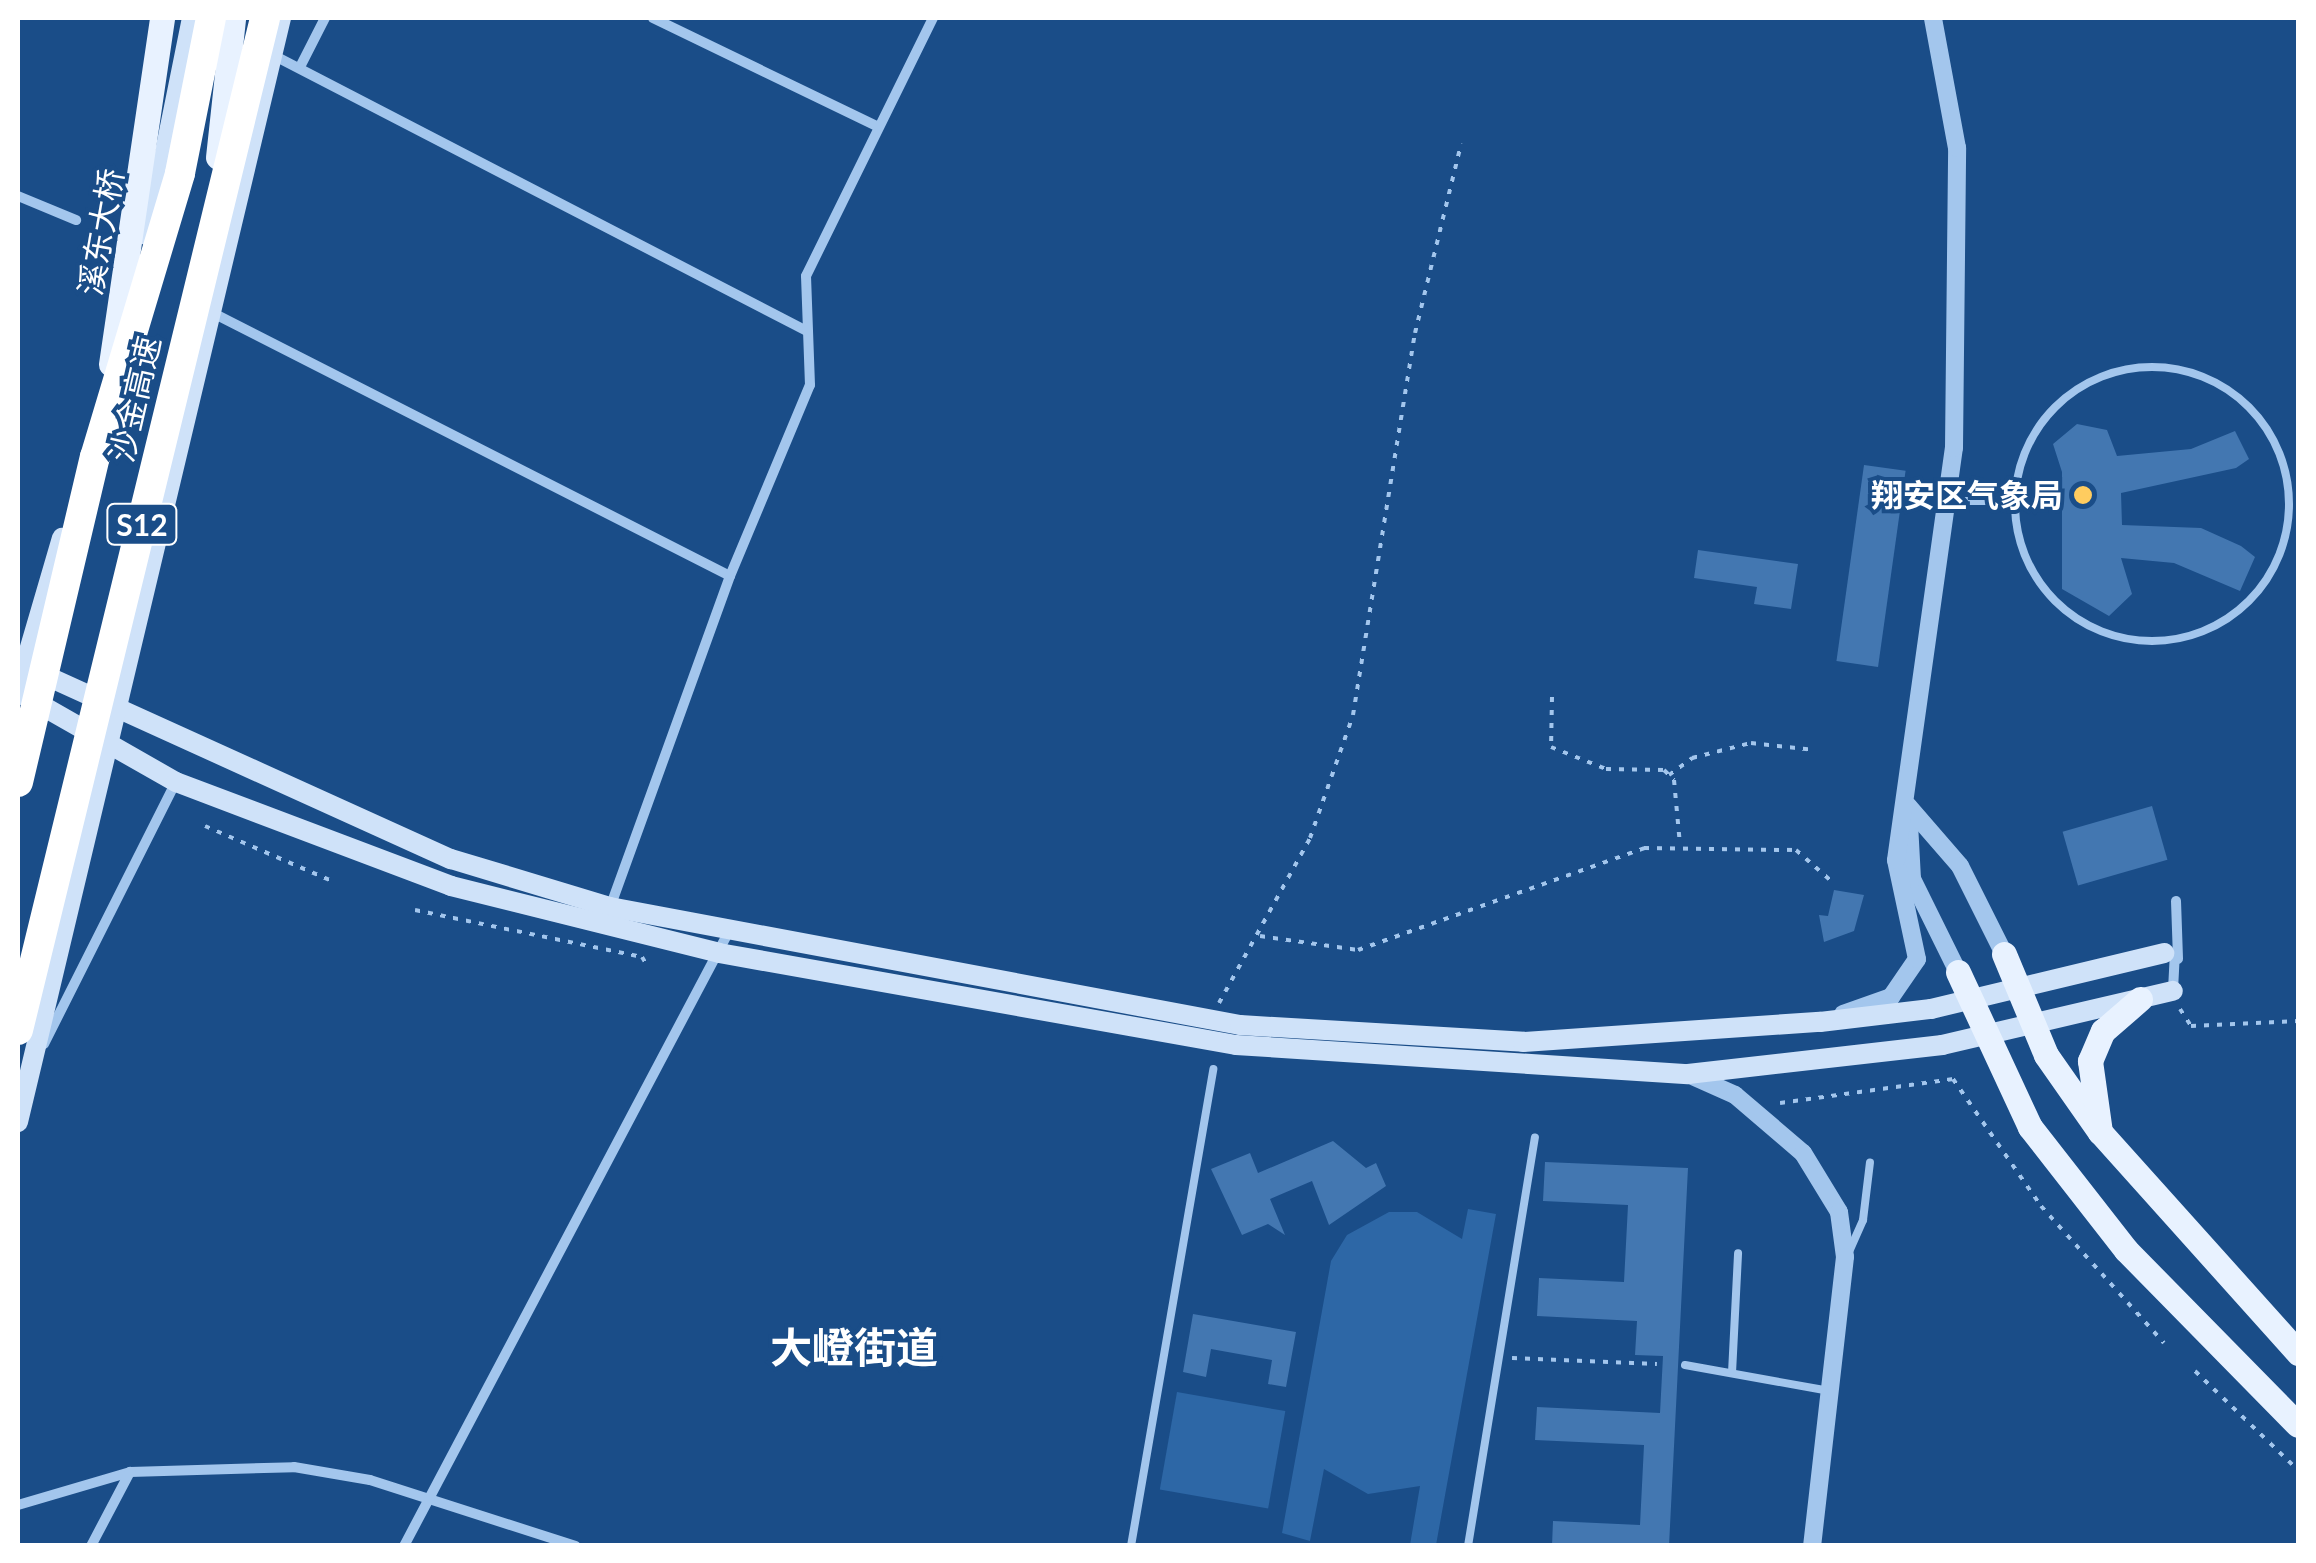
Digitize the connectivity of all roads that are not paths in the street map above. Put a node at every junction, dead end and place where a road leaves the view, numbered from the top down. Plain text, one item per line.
1 (162, 18) edge
2 (192, 18) edge
3 (211, 18) edge
4 (233, 18) edge
5 (265, 18) edge
6 (282, 18) edge
7 (324, 18) edge
8 (653, 18) edge
9 (933, 18) edge
10 (1932, 18) edge
11 (272, 54) junction
12 (300, 67) junction
13 (878, 128) junction
14 (18, 196) edge
15 (76, 220) dead end
16 (202, 303) junction
17 (805, 330) junction
18 (95, 457) junction
19 (1947, 500) junction
20 (2013, 501) junction
21 (730, 576) junction
22 (21, 665) edge
23 (18, 690) edge
24 (112, 708) junction
25 (104, 743) junction
26 (18, 782) edge
27 (176, 782) junction
28 (1908, 806) junction
29 (2176, 901) dead end
30 (610, 907) junction
31 (723, 943) junction
32 (2004, 954) joint
33 (2171, 956) junction
34 (1958, 972) joint
35 (2018, 988) junction
36 (2172, 991) joint
37 (2140, 999) junction
38 (1969, 1001) junction
39 (1820, 1022) junction
40 (2032, 1025) junction
41 (18, 1030) edge
42 (1984, 1038) junction
43 (1213, 1069) dead end
44 (1688, 1074) junction
45 (24, 1080) edge
46 (18, 1122) edge
47 (2100, 1132) junction
48 (1534, 1137) dead end
49 (1870, 1162) dead end
50 (1738, 1252) dead end
51 (1845, 1257) junction
52 (2298, 1353) edge
53 (1685, 1365) dead end
54 (1732, 1373) junction
55 (1830, 1391) junction
56 (2298, 1425) edge
57 (130, 1472) junction
58 (18, 1495) edge
59 (52, 1495) junction
60 (427, 1499) junction
61 (18, 1505) edge
62 (91, 1546) edge
63 (404, 1546) edge
64 (576, 1546) edge
65 (1132, 1546) edge
66 (1468, 1546) edge
67 (1812, 1546) edge

1 - 18 main road, 溪东大桥, bridge
2 - 22 main road
3 - 18 highway, 沙金高速 / S12, bridge
4 - 16 main road, bridge
5 - 16 highway, 沙金高速 / S12, bridge
6 - 11 main road
7 - 12 street
8 - 13 street
9 - 13 street
10 - 19 street
11 - 12 street
11 - 16 main road
12 - 17 street
13 - 17 street
14 - 15 street
16 - 21 street
16 - 24 main road
16 - 41 highway, 沙金高速 / S12, bridge
17 - 21 street
18 - 26 highway, 沙金高速 / S12, bridge
19 - 20 lane
19 - 28 street
20 - 20 lane
21 - 30 street
22 - 23 main road
22 - 24 main road
23 - 25 main road
24 - 25 main road
24 - 30 main road
25 - 27 main road
25 - 45 main road
27 - 31 main road
27 - 45 street
28 - 32 street
28 - 34 street
28 - 39 street
29 - 33 street
30 - 31 main road
31 - 39 main road
31 - 44 main road
31 - 60 street
32 - 35 main road
33 - 35 main road
33 - 36 street
34 - 38 main road
35 - 38 main road
35 - 40 main road
36 - 37 main road
37 - 40 main road
37 - 47 main road
38 - 39 main road
38 - 42 main road
40 - 42 main road
40 - 47 main road
42 - 44 main road
42 - 56 main road
43 - 65 lane
44 - 51 street
45 - 46 main road
47 - 52 main road
48 - 66 lane
49 - 51 lane
50 - 54 lane
51 - 55 street
53 - 54 lane
54 - 55 lane
55 - 67 street
57 - 59 street
57 - 60 street
57 - 62 street
58 - 59 street
59 - 61 street
60 - 63 street
60 - 64 street

